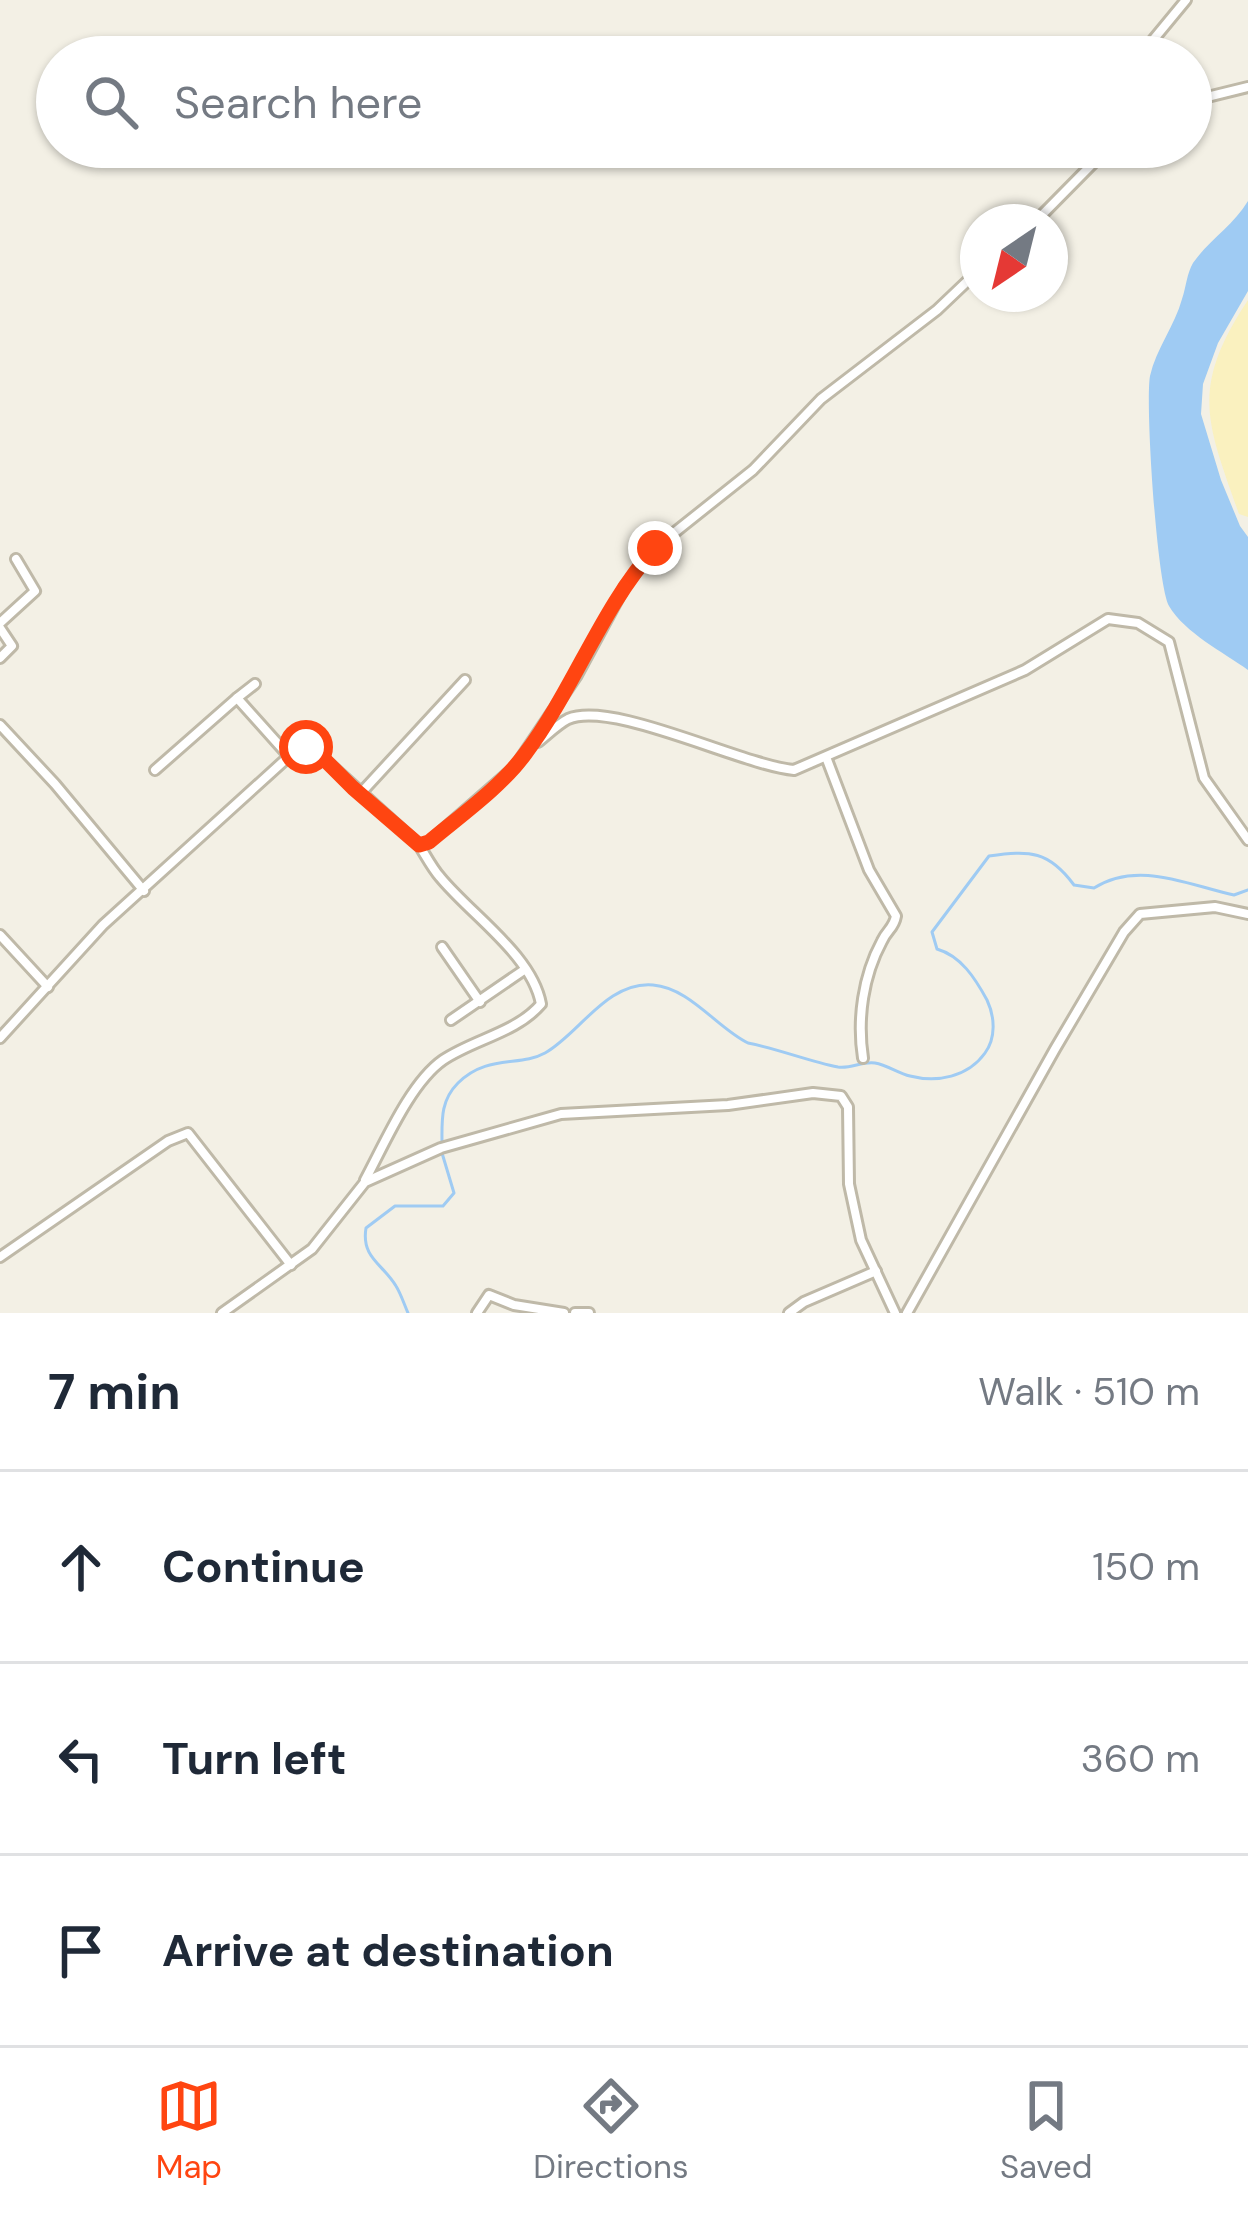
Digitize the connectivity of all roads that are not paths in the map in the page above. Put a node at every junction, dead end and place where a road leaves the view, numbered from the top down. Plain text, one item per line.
1 (1186, 0) edge
2 (1156, 36) edge
3 (1248, 87) edge
4 (1212, 96) edge
5 (1088, 168) edge
6 (1053, 204) edge
7 (960, 288) edge
8 (16, 559) dead end
9 (0, 625) edge
10 (0, 658) edge
11 (465, 680) dead end
12 (255, 684) dead end
13 (237, 698) junction
14 (0, 725) edge
15 (529, 748) junction
16 (288, 755) junction
17 (826, 757) junction
18 (155, 770) dead end
19 (360, 794) junction
20 (1248, 839) edge
21 (419, 845) junction
22 (144, 891) junction
23 (1248, 914) edge
24 (0, 935) edge
25 (442, 947) dead end
26 (524, 970) junction
27 (48, 987) junction
28 (480, 1002) junction
29 (452, 1020) dead end
30 (0, 1038) edge
31 (862, 1058) dead end
32 (364, 1182) junction
33 (0, 1257) edge
34 (291, 1265) junction
35 (876, 1270) junction
36 (222, 1313) edge
37 (477, 1313) edge
38 (564, 1313) edge
39 (575, 1313) edge
40 (589, 1313) edge
41 (789, 1313) edge
42 (895, 1313) edge
43 (908, 1313) edge

1 - 2 street
3 - 4 street
5 - 6 street
7 - 15 street
8 - 9 street
9 - 10 street
11 - 19 street
12 - 13 street
13 - 16 street
13 - 18 street
14 - 22 street
15 - 17 street
15 - 21 street
16 - 19 street
16 - 22 street
17 - 20 street
17 - 31 street
19 - 21 street
21 - 26 street
22 - 27 street
23 - 43 street
24 - 27 street
25 - 28 street
26 - 28 street
26 - 32 street
27 - 30 street
28 - 29 street
32 - 34 street
32 - 35 street
33 - 34 street
34 - 36 street
35 - 41 street
35 - 42 street
37 - 38 street
39 - 40 street

